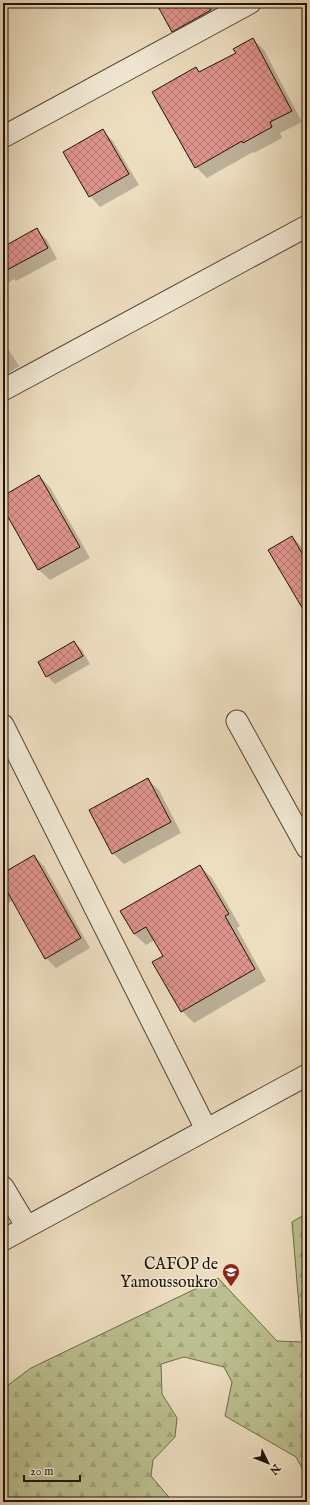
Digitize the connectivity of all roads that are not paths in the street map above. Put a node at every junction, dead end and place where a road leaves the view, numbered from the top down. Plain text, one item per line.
1 (250, 3) edge
2 (3, 138) edge
3 (307, 226) edge
4 (3, 390) edge
5 (237, 721) dead end
6 (3, 725) edge
7 (307, 848) edge
8 (307, 1075) edge
9 (206, 1129) junction
10 (3, 1187) edge
11 (27, 1227) junction
12 (3, 1240) edge

1 - 2 street
3 - 4 street
5 - 7 street
6 - 9 street
8 - 9 street
9 - 11 street
10 - 11 street
11 - 12 street

